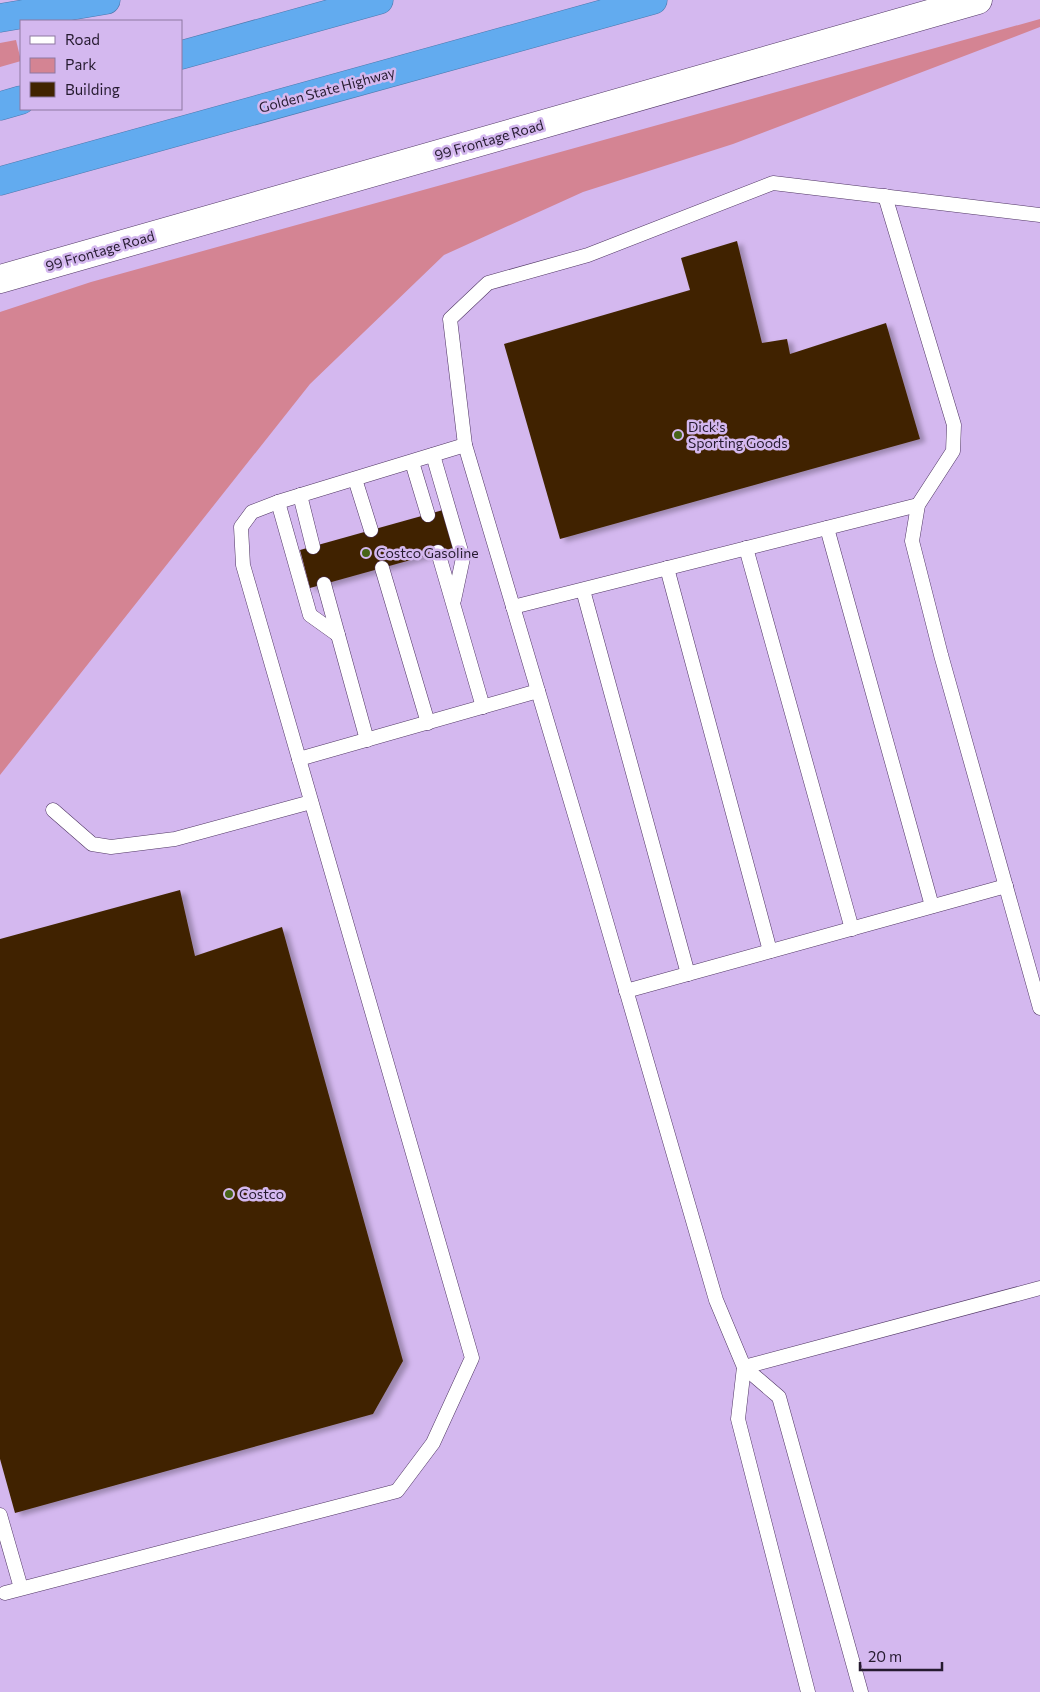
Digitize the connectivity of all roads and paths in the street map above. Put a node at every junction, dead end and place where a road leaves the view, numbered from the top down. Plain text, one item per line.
1 (106, 0) edge
2 (379, 0) edge
3 (653, 0) edge
4 (978, 0) edge
5 (0, 18) edge
6 (182, 55) edge
7 (20, 100) edge
8 (0, 106) edge
9 (0, 181) edge
10 (886, 196) junction
11 (1040, 215) edge
12 (0, 279) edge
13 (465, 446) junction
14 (433, 455) junction
15 (412, 462) junction
16 (355, 479) junction
17 (300, 495) junction
18 (278, 502) junction
19 (918, 505) junction
20 (428, 515) dead end
21 (827, 528) junction
22 (371, 530) dead end
23 (313, 546) dead end
24 (746, 548) junction
25 (438, 552) dead end
26 (382, 568) dead end
27 (667, 568) junction
28 (324, 584) dead end
29 (583, 590) junction
30 (453, 604) junction
31 (513, 608) junction
32 (338, 635) junction
33 (538, 691) junction
34 (483, 707) junction
35 (428, 723) junction
36 (367, 740) junction
37 (299, 758) junction
38 (311, 802) junction
39 (53, 810) dead end
40 (1006, 886) junction
41 (932, 906) junction
42 (852, 928) junction
43 (770, 951) junction
44 (688, 974) junction
45 (626, 991) junction
46 (1040, 1008) edge
47 (1040, 1288) edge
48 (744, 1367) junction
49 (0, 1515) edge
50 (21, 1588) junction
51 (5, 1593) dead end
52 (808, 1692) edge
53 (861, 1692) edge

1 - 5 highway
2 - 6 highway
3 - 9 highway, Golden State Highway
4 - 12 street, 99 Frontage Road
7 - 8 highway
10 - 11 lane
10 - 13 lane
10 - 19 lane
13 - 14 lane
13 - 31 lane
14 - 15 lane
14 - 30 lane
15 - 16 lane
15 - 20 lane
16 - 17 lane
16 - 22 lane
17 - 18 lane
17 - 23 lane
18 - 32 lane
18 - 37 lane
19 - 21 lane
19 - 40 lane
21 - 24 lane
21 - 41 lane
24 - 27 lane
24 - 42 lane
25 - 30 lane
26 - 35 lane
27 - 29 lane
27 - 43 lane
28 - 32 lane
29 - 31 lane
29 - 44 lane
30 - 34 lane
31 - 33 lane
32 - 36 lane
33 - 34 lane
33 - 45 lane
34 - 35 lane
35 - 36 lane
36 - 37 lane
37 - 38 lane
38 - 39 lane
38 - 50 lane
40 - 41 lane
40 - 46 lane
41 - 42 lane
42 - 43 lane
43 - 44 lane
44 - 45 lane
45 - 48 lane
47 - 48 lane
48 - 52 lane
48 - 53 lane
49 - 50 lane
50 - 51 lane

